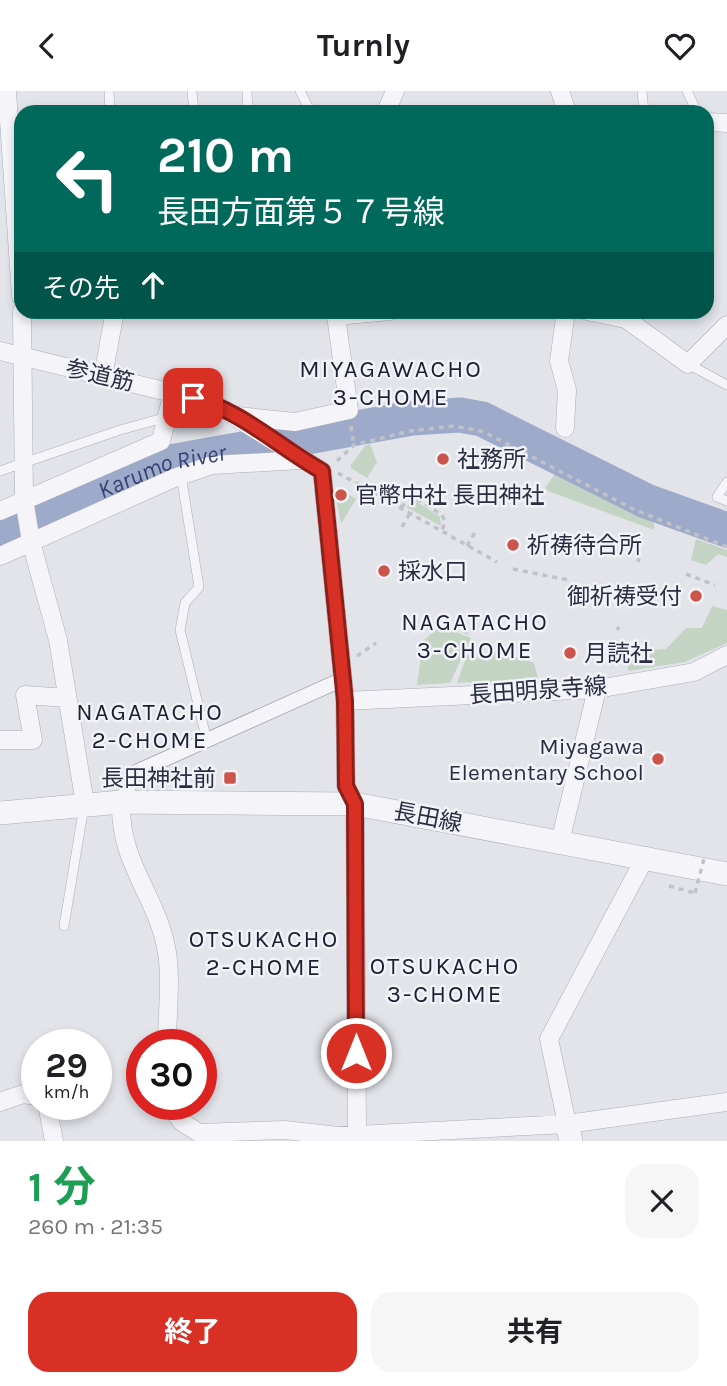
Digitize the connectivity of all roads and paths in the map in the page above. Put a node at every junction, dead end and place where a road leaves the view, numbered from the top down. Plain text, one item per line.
1 (7, 91) edge
2 (14, 194) edge
3 (22, 319) edge
4 (114, 319) edge
5 (337, 319) edge
6 (565, 319) edge
7 (626, 319) edge
8 (727, 325) edge
9 (0, 351) edge
10 (24, 358) junction
11 (688, 363) junction
12 (103, 376) junction
13 (727, 385) edge
14 (173, 392) junction
15 (238, 415) junction
16 (167, 417) junction
17 (351, 421) dead end
18 (565, 428) dead end
19 (354, 445) junction
20 (296, 456) junction
21 (24, 462) junction
22 (0, 471) edge
23 (322, 471) junction
24 (344, 474) dead end
25 (181, 475) junction
26 (727, 482) edge
27 (24, 499) junction
28 (727, 501) edge
29 (401, 507) junction
30 (0, 511) edge
31 (410, 513) junction
32 (402, 527) dead end
33 (442, 531) junction
34 (476, 531) dead end
35 (32, 542) junction
36 (467, 546) junction
37 (727, 547) edge
38 (0, 556) edge
39 (497, 562) dead end
40 (513, 569) dead end
41 (685, 574) dead end
42 (568, 580) dead end
43 (715, 585) dead end
44 (454, 627) dead end
45 (471, 634) dead end
46 (376, 643) dead end
47 (364, 651) dead end
48 (727, 655) edge
49 (343, 679) junction
50 (597, 689) junction
51 (67, 698) junction
52 (345, 701) junction
53 (0, 740) edge
54 (207, 741) junction
55 (121, 802) junction
56 (85, 804) junction
57 (355, 804) junction
58 (0, 813) edge
59 (560, 842) junction
60 (705, 855) dead end
61 (646, 856) junction
62 (727, 874) edge
63 (657, 883) dead end
64 (64, 926) dead end
65 (167, 1029) edge
66 (21, 1095) edge
67 (0, 1102) edge
68 (727, 1102) edge
69 (50, 1120) edge
70 (180, 1120) edge
71 (569, 1132) edge
72 (357, 1136) junction
73 (338, 1139) edge
74 (54, 1141) edge

1 - 2 street
3 - 10 street
4 - 12 street
5 - 15 street, 参道筋
6 - 18 street
7 - 11 street
8 - 11 street
9 - 10 street, 参道筋
10 - 12 street, 参道筋
10 - 21 street
11 - 13 lane
12 - 14 street, 参道筋
14 - 15 street, 参道筋
14 - 16 street
15 - 20 street, 参道筋
16 - 21 lane
16 - 27 street
17 - 19 path
19 - 23 path
19 - 37 path
20 - 23 street, 参道筋
20 - 25 street
21 - 22 lane
21 - 27 street
23 - 49 street
24 - 29 path
25 - 35 street
25 - 54 lane
26 - 28 lane
27 - 30 street
27 - 35 street
29 - 31 path
29 - 33 path
31 - 32 path
31 - 33 path
33 - 36 path
34 - 36 path
35 - 38 street
35 - 51 street
36 - 39 path
40 - 42 path
41 - 43 path
44 - 45 path
46 - 47 path
48 - 50 street, 長田明泉寺線
49 - 52 street
49 - 54 street
50 - 52 street, 長田明泉寺線
50 - 59 street
51 - 53 street
51 - 56 street
52 - 57 street
54 - 55 street
55 - 56 street, 長田線
55 - 57 street, 長田線
55 - 65 street
56 - 58 street, 長田線
56 - 64 lane
57 - 59 street, 長田線
57 - 72 street
59 - 61 street, 長田線
60 - 63 path, bridge
61 - 62 street, 長田線
61 - 71 street
66 - 67 street
68 - 71 street
69 - 74 street
70 - 73 street
71 - 72 street
72 - 73 street

